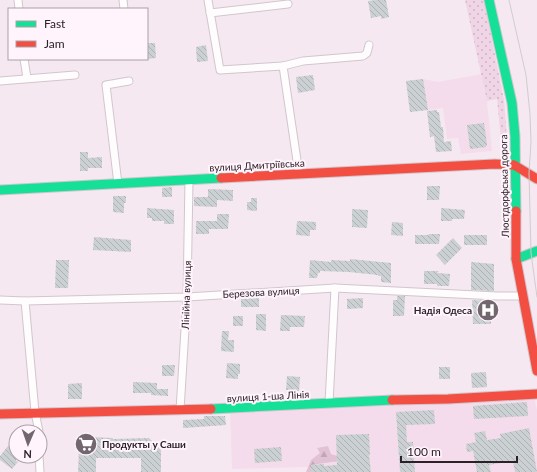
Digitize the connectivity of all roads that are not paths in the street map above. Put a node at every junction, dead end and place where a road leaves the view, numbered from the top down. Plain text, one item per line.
1 (208, 0) edge
2 (489, 0) edge
3 (288, 4) dead end
4 (210, 13) junction
5 (369, 45) dead end
6 (24, 60) edge
7 (283, 66) junction
8 (75, 75) dead end
9 (27, 78) junction
10 (0, 81) edge
11 (129, 81) dead end
12 (514, 165) junction
13 (299, 174) junction
14 (537, 179) edge
15 (189, 180) junction
16 (118, 184) junction
17 (0, 190) edge
18 (537, 251) edge
19 (516, 258) junction
20 (335, 288) junction
21 (522, 296) junction
22 (187, 297) junction
23 (0, 300) edge
24 (25, 301) junction
25 (537, 371) edge
26 (537, 394) edge
27 (329, 403) junction
28 (180, 410) junction
29 (36, 412) junction
30 (0, 414) edge
31 (38, 424) edge

1 - 4 street
2 - 12 main road, Люстдорфська дорога
3 - 4 street
4 - 7 street
5 - 7 street
6 - 9 street
7 - 13 street
8 - 9 street
9 - 10 street
11 - 16 street
12 - 13 main road, вулиця Дмитріївська
12 - 14 main road
12 - 19 main road, Люстдорфська дорога
13 - 15 main road, вулиця Дмитріївська
15 - 16 main road, вулиця Дмитріївська
15 - 22 street, Лінійна вулиця
16 - 17 main road, вулиця Дмитріївська
18 - 19 main road
19 - 21 main road, Люстдорфська дорога
20 - 21 street, Березова вулиця
20 - 22 street, Березова вулиця
20 - 27 street
21 - 25 main road, Люстдорфська дорога
22 - 24 street, Березова вулиця
22 - 28 street, Лінійна вулиця
23 - 24 street, Березова вулиця
24 - 29 street
26 - 27 main road, вулиця 1-ша Лінія
27 - 28 main road, вулиця 1-ша Лінія
28 - 29 main road, вулиця 1-ша Лінія
29 - 30 main road, вулиця 1-ша Лінія
29 - 31 street

